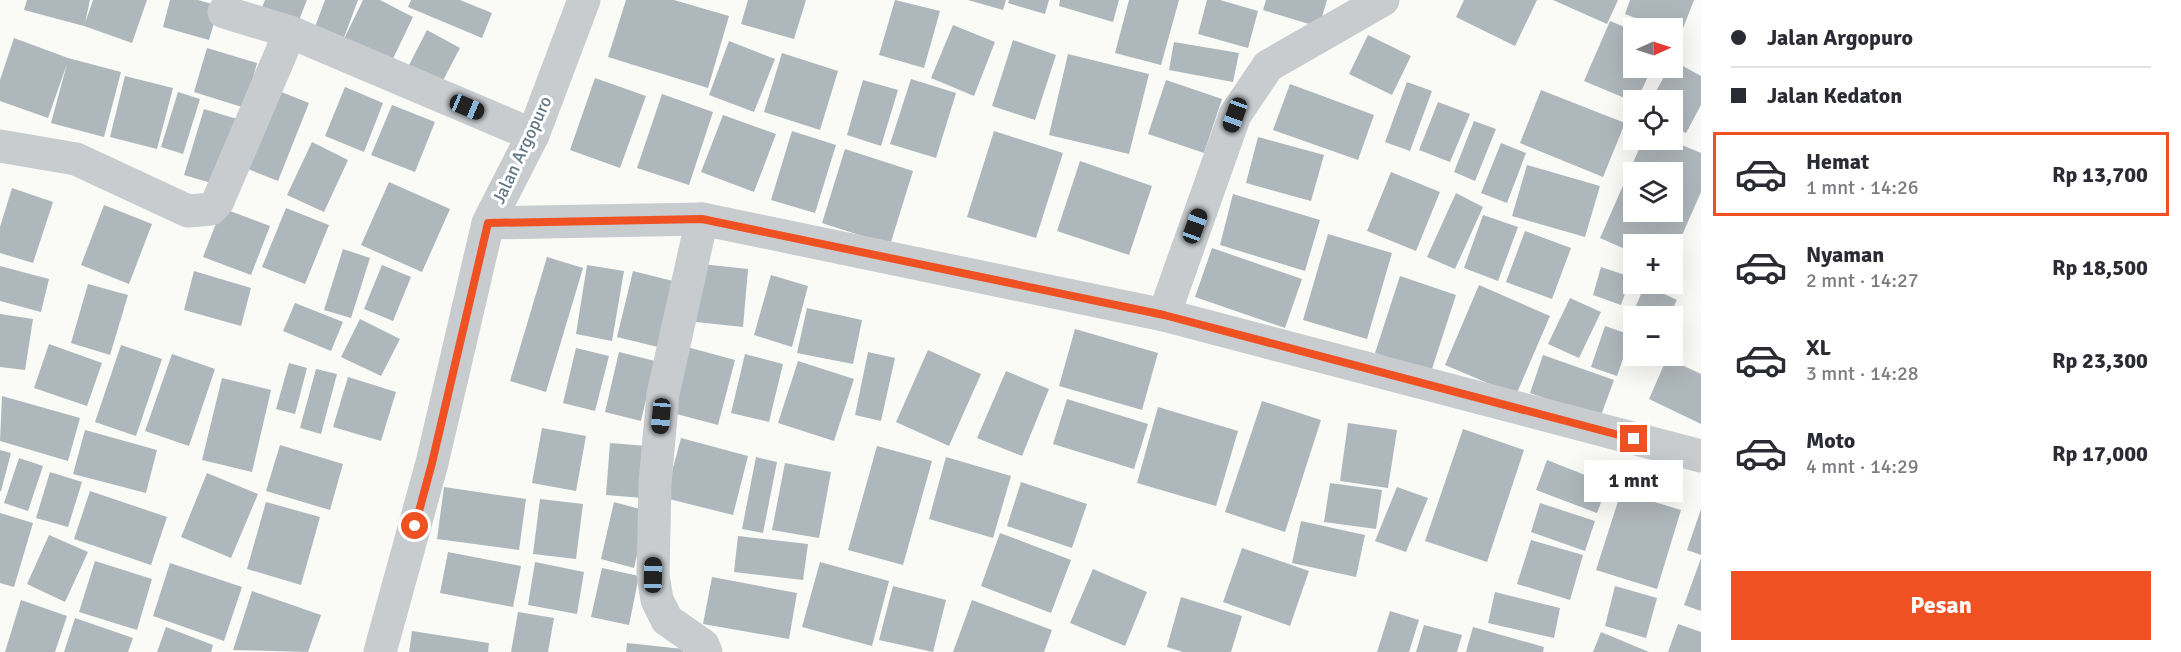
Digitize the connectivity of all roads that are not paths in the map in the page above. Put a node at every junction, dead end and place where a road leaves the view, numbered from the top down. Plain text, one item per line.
1 (584, 0) edge
2 (1383, 0) edge
3 (224, 12) dead end
4 (290, 32) junction
5 (533, 135) junction
6 (0, 146) edge
7 (702, 219) junction
8 (488, 223) junction
9 (1164, 315) junction
10 (1701, 456) edge
11 (380, 652) edge
12 (706, 652) edge

1 - 5 street, Jalan Argopuro
2 - 9 street
3 - 4 street
4 - 5 street
4 - 6 street
5 - 8 street, Jalan Argopuro
7 - 8 street
7 - 9 street
7 - 12 street
8 - 11 street, Jalan Argopuro
9 - 10 street

